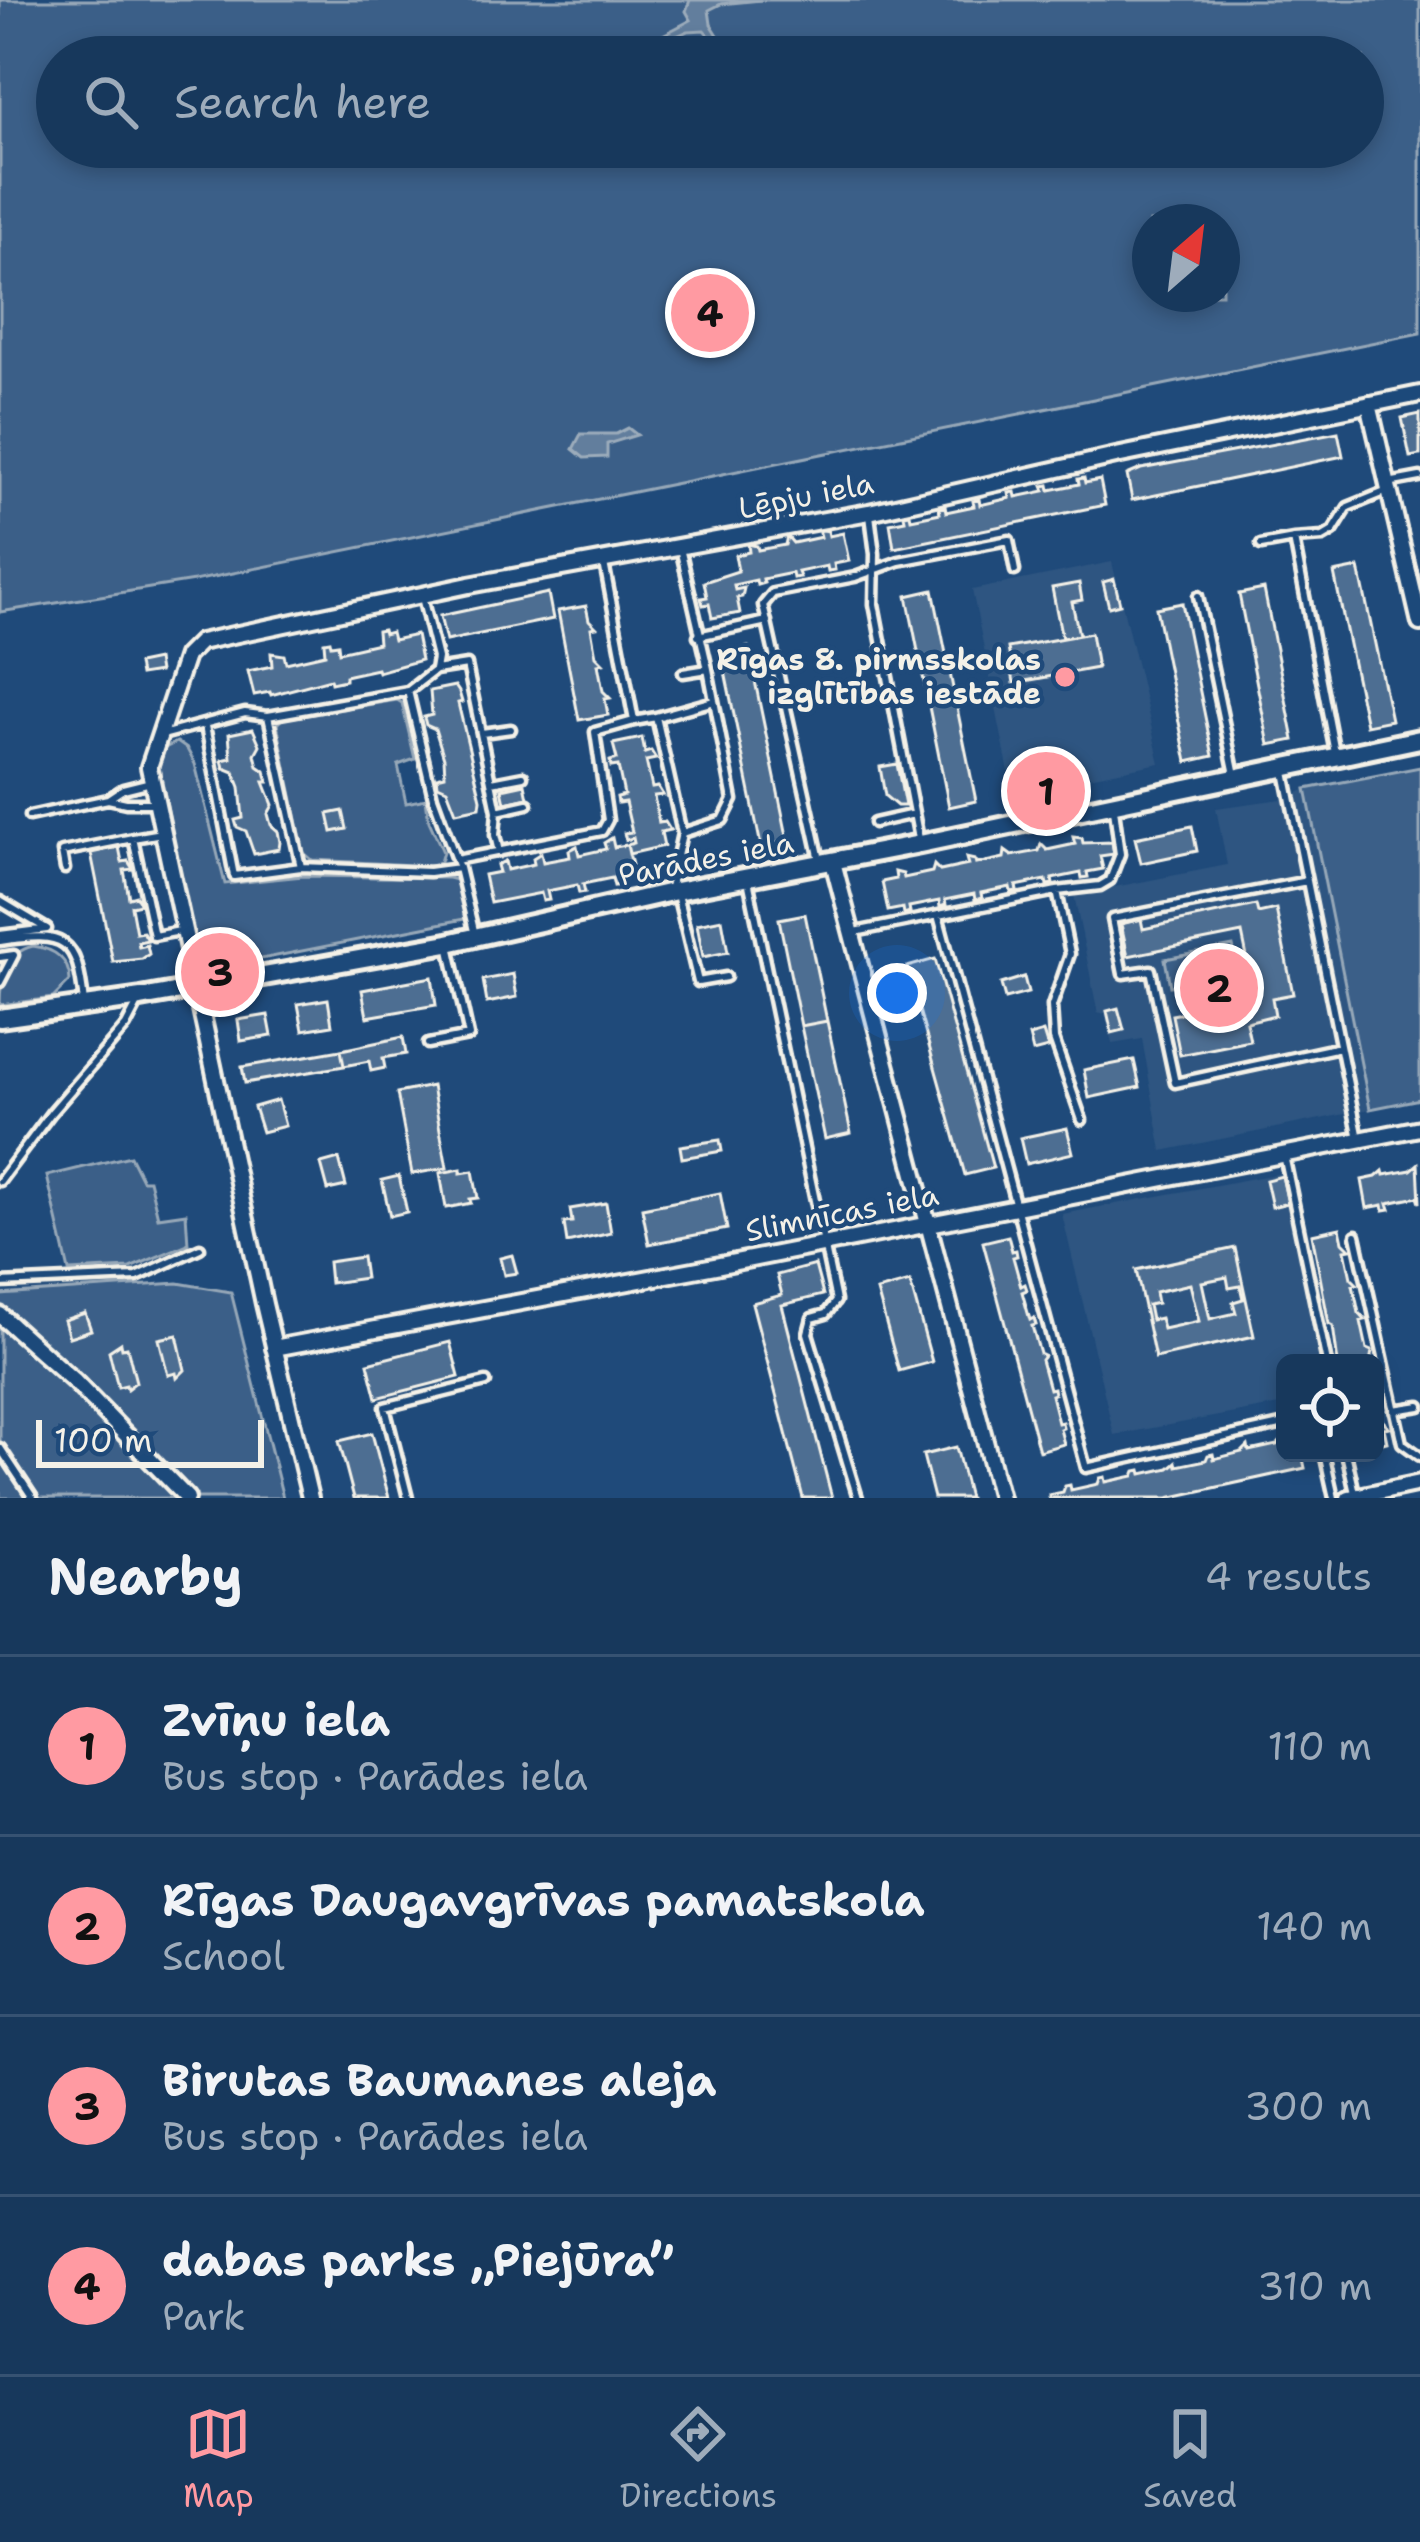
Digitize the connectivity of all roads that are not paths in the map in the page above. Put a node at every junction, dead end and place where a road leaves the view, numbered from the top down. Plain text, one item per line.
1 (1420, 394) edge
2 (1369, 404) junction
3 (1420, 477) edge
4 (1388, 487) junction
5 (869, 512) junction
6 (1294, 539) junction
7 (1261, 545) dead end
8 (680, 548) junction
9 (604, 561) junction
10 (872, 571) junction
11 (1015, 571) dead end
12 (422, 595) junction
13 (1198, 596) dead end
14 (767, 621) junction
15 (1420, 623) edge
16 (698, 636) junction
17 (708, 669) junction
18 (435, 670) junction
19 (683, 673) dead end
20 (408, 691) junction
21 (714, 701) junction
22 (268, 716) junction
23 (656, 717) junction
24 (634, 721) junction
25 (205, 726) junction
26 (511, 729) dead end
27 (482, 733) junction
28 (159, 735) junction
29 (1420, 740) edge
30 (1336, 757) junction
31 (1285, 768) junction
32 (523, 776) dead end
33 (1235, 778) junction
34 (151, 782) junction
35 (492, 782) junction
36 (108, 799) junction
37 (157, 802) junction
38 (528, 804) dead end
39 (1113, 804) junction
40 (497, 811) junction
41 (914, 814) junction
42 (29, 816) dead end
43 (874, 823) dead end
44 (165, 833) junction
45 (682, 833) junction
46 (133, 838) junction
47 (920, 844) junction
48 (499, 852) junction
49 (827, 862) junction
50 (458, 864) junction
51 (301, 867) junction
52 (65, 869) dead end
53 (747, 877) junction
54 (1307, 881) junction
55 (673, 891) junction
56 (1057, 891) junction
57 (0, 901) edge
58 (938, 915) junction
59 (184, 930) junction
60 (852, 933) junction
61 (475, 936) junction
62 (0, 938) edge
63 (448, 943) junction
64 (0, 957) edge
65 (726, 977) dead end
66 (0, 982) edge
67 (196, 988) junction
68 (141, 998) junction
69 (84, 1007) junction
70 (0, 1018) edge
71 (428, 1044) dead end
72 (1340, 1047) junction
73 (1082, 1120) dead end
74 (1420, 1128) edge
75 (1359, 1139) junction
76 (1284, 1154) junction
77 (0, 1181) edge
78 (1013, 1206) junction
79 (926, 1225) junction
80 (1357, 1235) dead end
81 (825, 1244) junction
82 (200, 1248) dead end
83 (0, 1283) edge
84 (0, 1315) edge
85 (274, 1348) junction
86 (1325, 1354) edge
87 (486, 1382) dead end
88 (1420, 1406) edge
89 (1394, 1409) junction
90 (1276, 1426) edge
91 (0, 1448) edge
92 (1420, 1456) edge
93 (1326, 1462) edge
94 (1347, 1462) edge
95 (1420, 1483) edge
96 (1352, 1497) edge
97 (33, 1498) edge
98 (187, 1498) edge
99 (310, 1498) edge
100 (408, 1498) edge
101 (858, 1498) edge
102 (1000, 1498) edge
103 (1334, 1498) edge

1 - 2 street, Lēpju iela
2 - 4 street
2 - 5 street, Lēpju iela
3 - 4 lane
4 - 6 lane
4 - 15 street
5 - 8 street, Lēpju iela
5 - 10 lane
6 - 7 lane
6 - 30 lane
8 - 9 street, Lēpju iela
8 - 16 lane
9 - 12 street, Lēpju iela
9 - 24 lane
10 - 11 lane
10 - 14 lane
10 - 41 lane
12 - 18 lane
12 - 28 street, Lēpju iela
13 - 33 lane
14 - 16 lane
14 - 49 lane
16 - 17 lane
17 - 19 lane
17 - 21 lane
18 - 20 lane
18 - 27 lane
20 - 22 lane
20 - 50 lane
21 - 23 lane
21 - 45 lane
22 - 25 lane
22 - 51 lane
23 - 24 lane
23 - 45 lane
24 - 48 lane
25 - 28 lane
25 - 51 lane
26 - 27 lane
27 - 35 lane
28 - 34 street
29 - 30 street, Parādes iela
30 - 31 street, Parādes iela
31 - 33 street, Parādes iela
31 - 54 lane
32 - 35 lane
33 - 39 street, Parādes iela
34 - 36 lane
34 - 37 street
35 - 40 lane
36 - 37 lane
36 - 42 lane
37 - 44 street
38 - 40 lane
39 - 47 street, Parādes iela
39 - 56 lane
40 - 48 lane
41 - 43 lane
41 - 47 lane
44 - 46 lane
44 - 59 street
45 - 55 lane
46 - 52 lane
46 - 59 lane
47 - 49 street, Parādes iela
48 - 50 lane
49 - 53 street, Parādes iela
49 - 60 street
50 - 51 lane
50 - 61 lane
53 - 55 street, Parādes iela
53 - 81 lane
54 - 72 lane
54 - 72 lane
55 - 61 street, Parādes iela
55 - 65 lane
56 - 58 lane
56 - 73 lane
57 - 62 lane
58 - 60 lane
58 - 78 lane
59 - 67 street
60 - 79 street
61 - 63 street, Parādes iela
62 - 69 lane
63 - 67 street, Parādes iela
63 - 71 lane
64 - 66 lane
67 - 68 street, Parādes iela
67 - 85 street
68 - 69 street, Parādes iela
68 - 77 lane
69 - 70 street, Parādes iela
72 - 75 lane
74 - 75 street, Slimnīcas iela
75 - 76 street, Slimnīcas iela
76 - 78 street, Slimnīcas iela
76 - 86 lane
78 - 79 street, Slimnīcas iela
78 - 90 lane
79 - 81 street, Slimnīcas iela
79 - 102 street
80 - 89 lane
81 - 85 street, Slimnīcas iela
81 - 101 lane
82 - 83 lane
84 - 98 street
85 - 99 street
87 - 100 lane
88 - 89 lane
89 - 92 lane
91 - 97 lane
93 - 103 lane
94 - 96 lane
95 - 96 street

